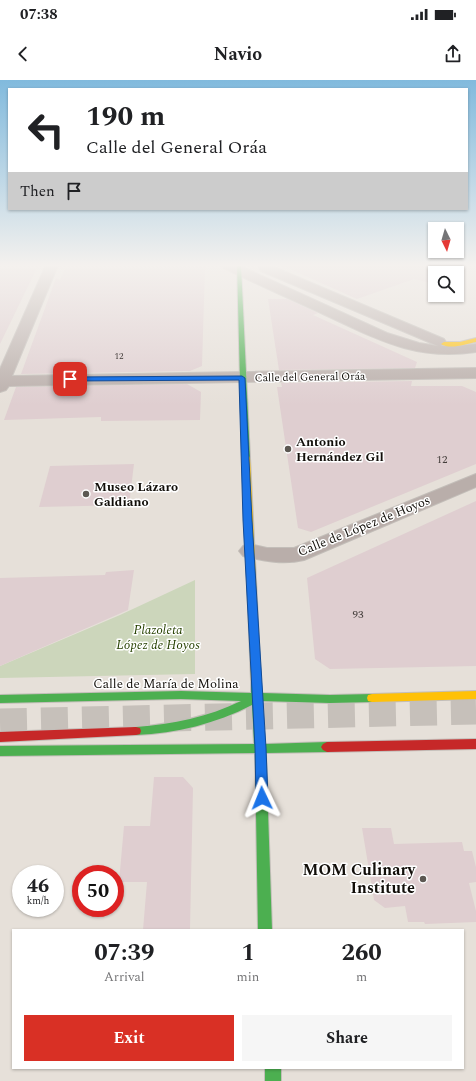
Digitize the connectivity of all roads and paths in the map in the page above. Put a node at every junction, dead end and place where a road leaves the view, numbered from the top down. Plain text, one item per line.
1 (32, 312) edge
2 (240, 312) edge
3 (326, 312) edge
4 (366, 312) edge
5 (476, 340) edge
6 (444, 344) joint
7 (409, 346) junction
8 (476, 348) edge
9 (476, 372) edge
10 (242, 378) junction
11 (1, 383) edge
12 (476, 480) edge
13 (250, 551) junction
14 (476, 695) edge
15 (257, 697) junction
16 (0, 699) edge
17 (0, 736) edge
18 (476, 744) edge
19 (260, 748) junction
20 (0, 751) edge
21 (265, 929) edge
22 (272, 1069) edge
23 (273, 1081) edge

1 - 11 street
2 - 10 main road
3 - 7 street
4 - 6 street
5 - 6 main road
7 - 8 street
7 - 9 street
9 - 10 street, Calle del General Oráa
10 - 11 street, Calle del General Oráa
10 - 13 main road
12 - 13 street, Calle de López de Hoyos
13 - 15 main road
14 - 15 main road, Calle de María de Molina
15 - 16 main road, Calle de María de Molina
15 - 17 main road
15 - 19 main road
18 - 19 main road
19 - 20 main road
19 - 21 main road
22 - 23 main road

